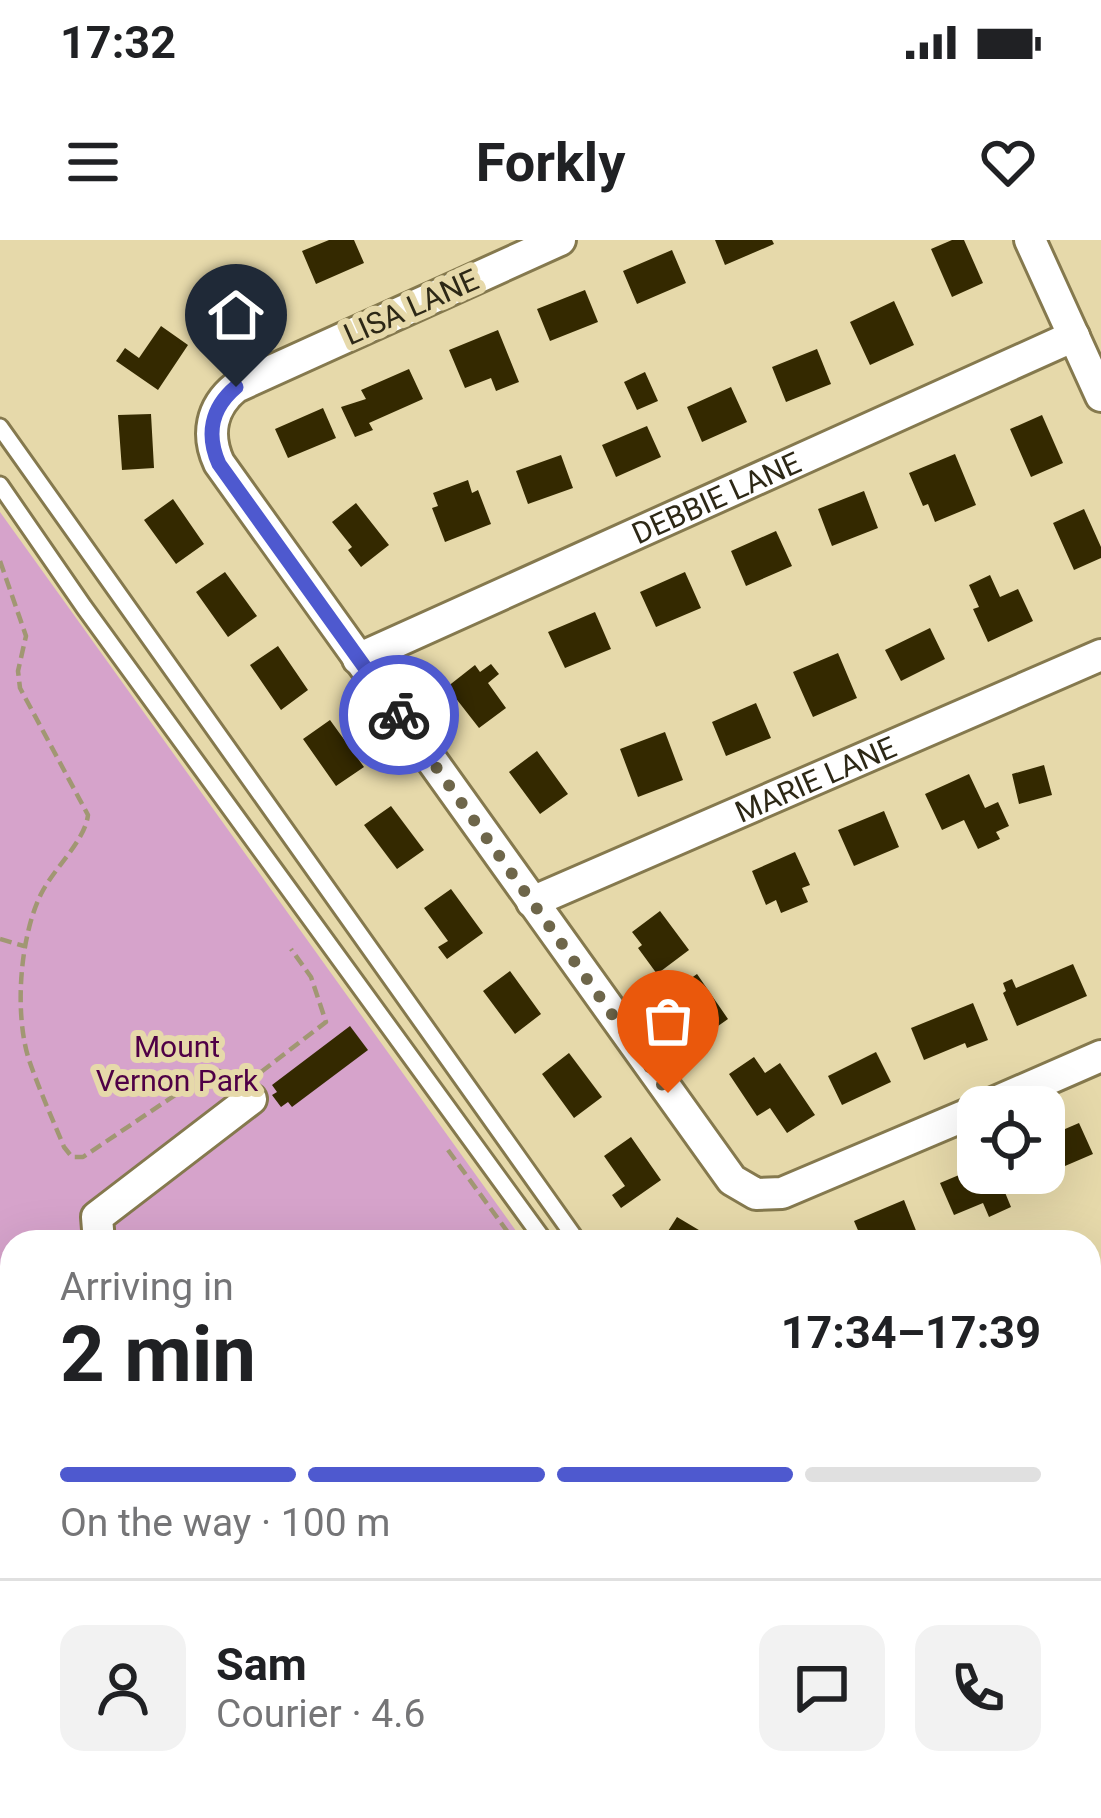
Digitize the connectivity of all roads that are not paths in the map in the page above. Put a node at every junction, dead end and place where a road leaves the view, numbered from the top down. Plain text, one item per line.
1 (560, 240) edge
2 (1030, 240) edge
3 (1074, 336) junction
4 (1101, 396) edge
5 (0, 427) edge
6 (0, 485) edge
7 (1101, 655) edge
8 (358, 659) junction
9 (532, 902) junction
10 (1101, 1056) edge
11 (1032, 1086) edge
12 (247, 1093) road end
13 (957, 1118) edge
14 (98, 1230) edge
15 (536, 1230) edge
16 (569, 1230) edge

1 - 8 street, LISA LANE
2 - 3 street
3 - 4 street
3 - 8 street, DEBBIE LANE
5 - 16 lane
6 - 15 lane
7 - 9 street, MARIE LANE
8 - 9 street
9 - 13 street
10 - 11 street
12 - 14 street

